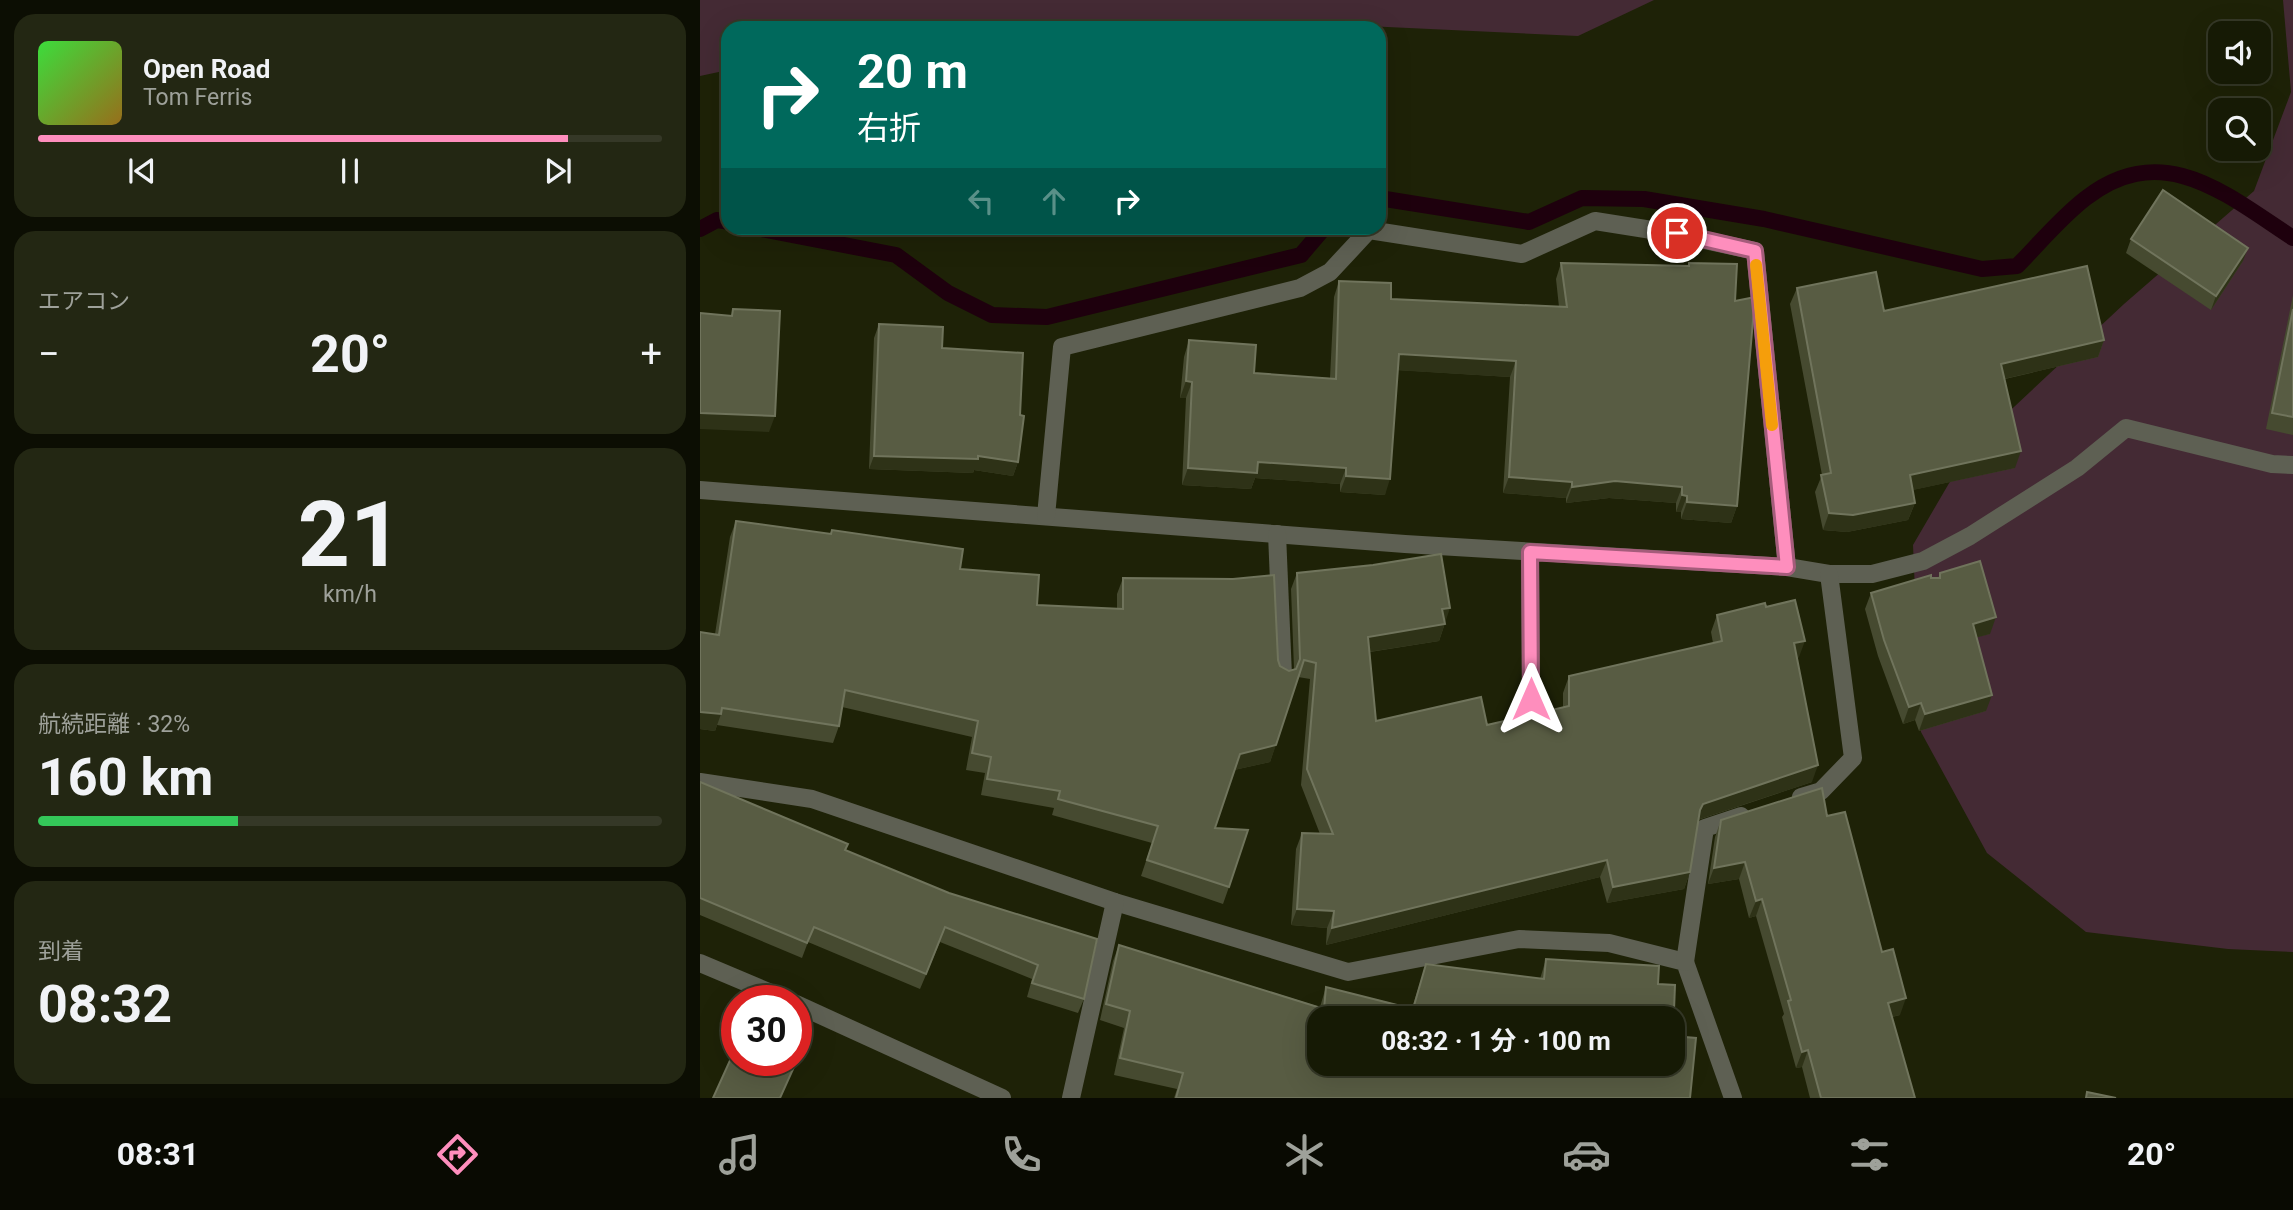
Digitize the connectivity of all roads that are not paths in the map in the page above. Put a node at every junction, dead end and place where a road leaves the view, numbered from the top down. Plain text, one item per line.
1 (1386, 233) edge
2 (1364, 235) edge
3 (2293, 465) edge
4 (700, 490) edge
5 (1046, 516) junction
6 (1277, 534) junction
7 (1530, 552) junction
8 (1787, 567) junction
9 (1829, 574) junction
10 (1283, 676) edge
11 (1531, 699) dead end
12 (700, 782) edge
13 (1782, 803) edge
14 (1757, 811) edge
15 (1115, 902) junction
16 (1685, 962) junction
17 (700, 963) edge
18 (752, 985) edge
19 (812, 1011) edge
20 (1002, 1098) edge
21 (1071, 1098) edge
22 (1733, 1098) edge

1 - 8 street
2 - 5 street
3 - 9 street
4 - 5 street
5 - 6 street
6 - 7 street
6 - 10 street
7 - 8 street
7 - 11 street
8 - 9 street
9 - 13 street
12 - 15 street
14 - 16 street
15 - 16 street
15 - 21 street
16 - 22 street
17 - 18 street
19 - 20 street

